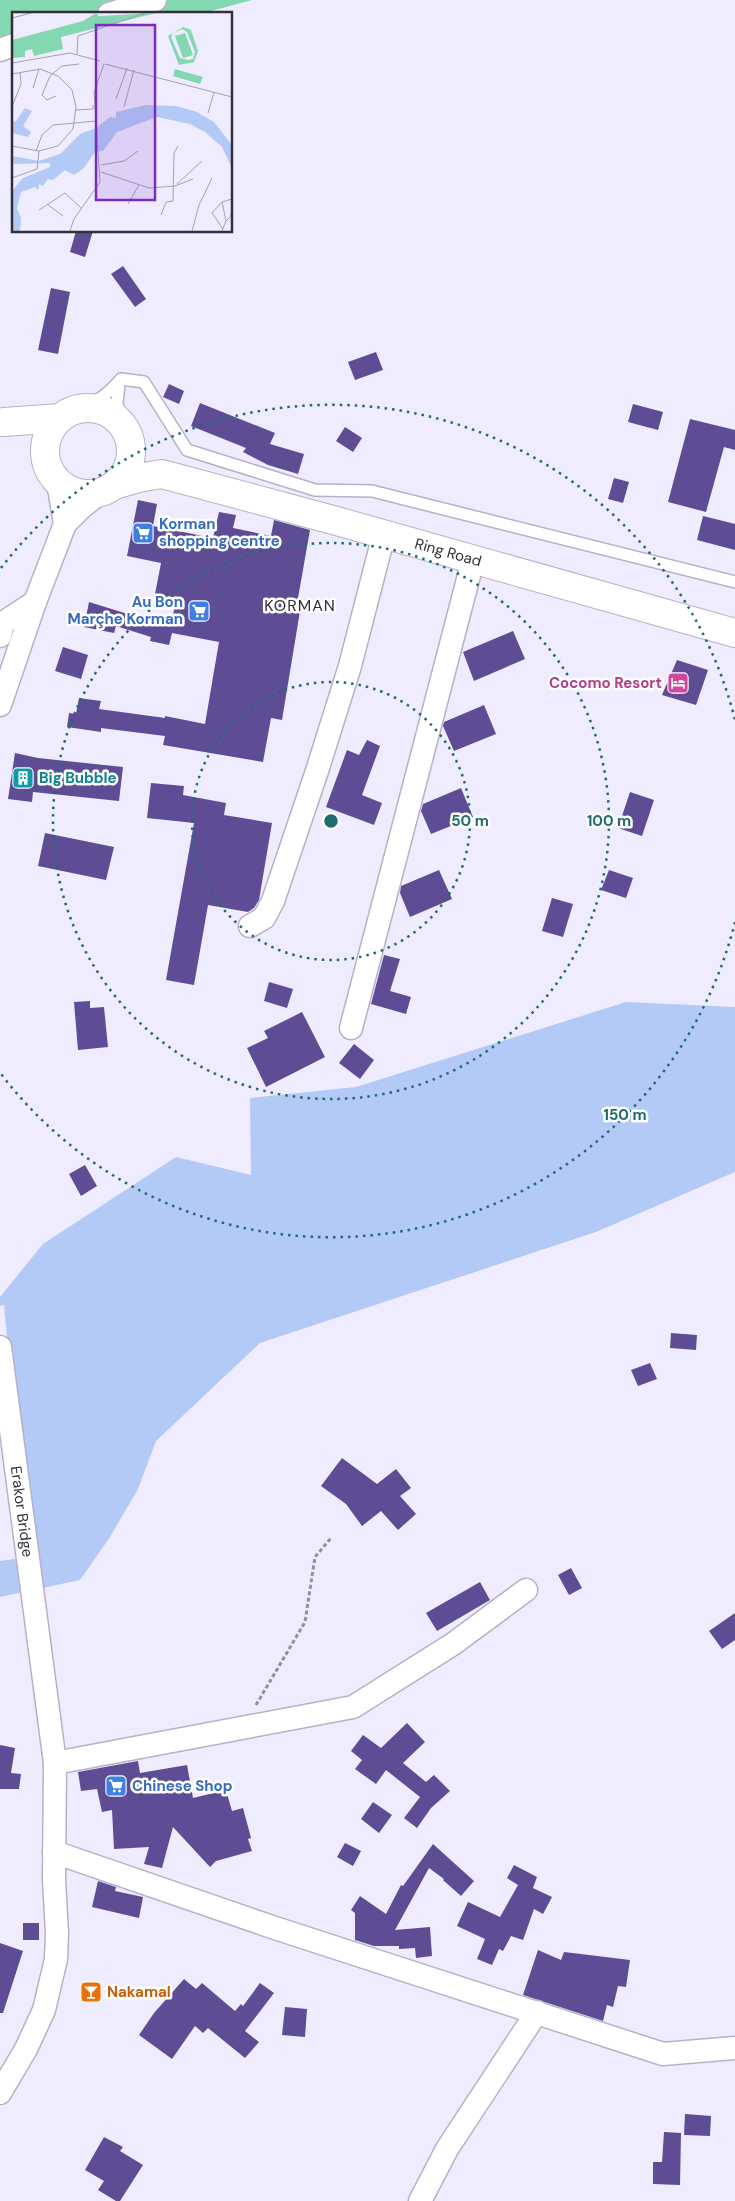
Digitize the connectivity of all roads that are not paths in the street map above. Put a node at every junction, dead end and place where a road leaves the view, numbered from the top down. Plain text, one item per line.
1 (155, 0) edge
2 (116, 12) edge
3 (12, 46) edge
4 (0, 50) edge
5 (121, 379) junction
6 (71, 413) junction
7 (2, 422) edge
8 (126, 432) junction
9 (45, 454) junction
10 (162, 474) junction
11 (58, 482) junction
12 (108, 489) junction
13 (65, 524) junction
14 (384, 534) junction
15 (473, 560) junction
16 (735, 582) edge
17 (35, 602) junction
18 (735, 633) edge
19 (0, 636) edge
20 (0, 705) edge
21 (250, 926) dead end
22 (351, 1028) dead end
23 (0, 1347) edge
24 (526, 1590) dead end
25 (55, 1763) junction
26 (54, 1852) junction
27 (537, 2012) junction
28 (735, 2048) edge
29 (0, 2093) edge
30 (420, 2201) edge

1 - 2 street
3 - 4 street
5 - 6 lane
5 - 8 lane
5 - 16 lane
6 - 7 main road
6 - 8 main road
6 - 9 main road
7 - 9 main road
8 - 10 main road, Ring Road
8 - 12 main road
9 - 11 main road
10 - 12 main road, Ring Road
10 - 14 main road, Ring Road
11 - 12 main road
11 - 13 street
12 - 13 street
13 - 17 street
14 - 15 main road, Ring Road
14 - 21 street
15 - 18 main road, Ring Road
15 - 22 street
17 - 19 street
17 - 20 street
23 - 25 street, Erakor Bridge
24 - 25 street
25 - 26 street, Erakor Bridge
26 - 27 street
26 - 29 street, Erakor Bridge
27 - 28 street
27 - 30 street

